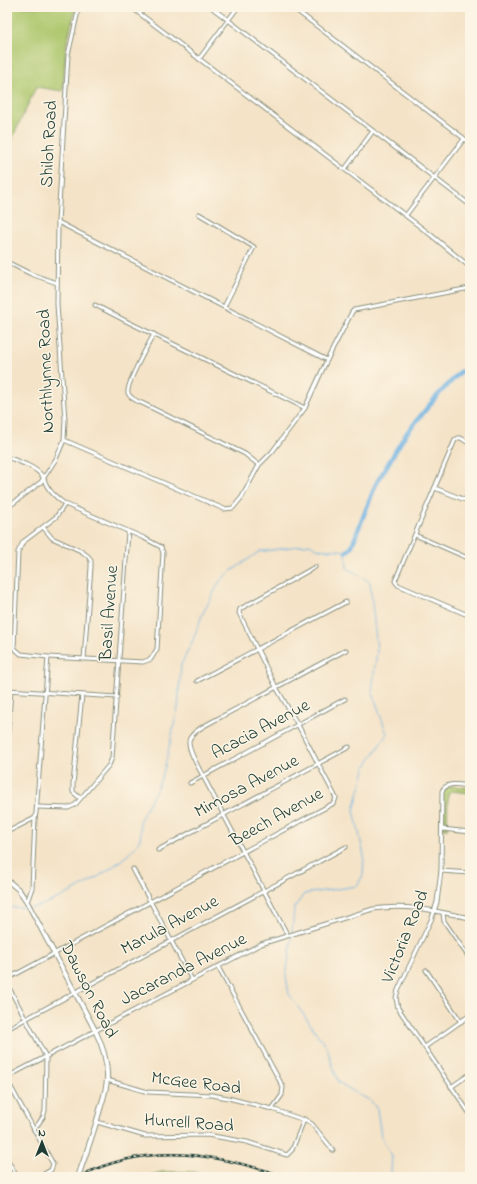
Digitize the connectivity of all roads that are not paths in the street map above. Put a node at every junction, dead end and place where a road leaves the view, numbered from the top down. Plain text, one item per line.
1 (79, 7) edge
2 (131, 7) edge
3 (142, 7) edge
4 (211, 7) edge
5 (238, 7) edge
6 (292, 7) edge
7 (138, 12) junction
8 (228, 20) junction
9 (199, 59) junction
10 (373, 131) junction
11 (464, 139) junction
12 (470, 143) edge
13 (345, 169) junction
14 (435, 178) junction
15 (470, 205) edge
16 (199, 214) dead end
17 (406, 215) junction
18 (58, 222) junction
19 (7, 262) edge
20 (470, 267) edge
21 (57, 283) junction
22 (470, 288) edge
23 (95, 305) dead end
24 (224, 307) junction
25 (154, 334) junction
26 (327, 360) junction
27 (305, 408) junction
28 (64, 440) junction
29 (470, 444) edge
30 (7, 457) edge
31 (259, 466) junction
32 (44, 478) junction
33 (435, 488) junction
34 (470, 502) edge
35 (65, 504) junction
36 (7, 508) edge
37 (43, 527) junction
38 (128, 532) junction
39 (415, 535) junction
40 (470, 559) edge
41 (316, 567) dead end
42 (346, 602) dead end
43 (470, 616) edge
44 (256, 648) junction
45 (346, 650) dead end
46 (48, 657) junction
47 (84, 659) junction
48 (119, 662) junction
49 (197, 681) dead end
50 (276, 686) junction
51 (7, 690) edge
52 (11, 690) junction
53 (46, 692) junction
54 (82, 695) junction
55 (117, 697) junction
56 (345, 699) dead end
57 (298, 725) junction
58 (7, 746) edge
59 (349, 747) dead end
60 (318, 763) junction
61 (203, 776) junction
62 (190, 783) dead end
63 (470, 786) edge
64 (80, 798) junction
65 (38, 807) junction
66 (224, 814) junction
67 (35, 818) junction
68 (442, 829) junction
69 (7, 832) edge
70 (470, 832) edge
71 (346, 847) dead end
72 (158, 850) dead end
73 (243, 852) junction
74 (133, 869) dead end
75 (441, 871) junction
76 (470, 873) edge
77 (7, 880) edge
78 (265, 891) junction
79 (27, 902) junction
80 (150, 902) junction
81 (434, 911) junction
82 (443, 913) junction
83 (470, 918) edge
84 (289, 935) junction
85 (170, 941) junction
86 (55, 954) junction
87 (470, 959) edge
88 (218, 967) junction
89 (426, 970) dead end
90 (7, 979) edge
91 (192, 980) junction
92 (7, 984) edge
93 (75, 992) junction
94 (470, 1015) edge
95 (26, 1018) junction
96 (461, 1022) junction
97 (7, 1029) edge
98 (95, 1030) junction
99 (425, 1048) junction
100 (46, 1057) junction
101 (470, 1074) edge
102 (7, 1079) edge
103 (107, 1080) junction
104 (452, 1087) junction
105 (272, 1109) junction
106 (470, 1114) edge
107 (304, 1120) junction
108 (96, 1122) junction
109 (34, 1130) junction
110 (333, 1150) dead end
111 (7, 1159) edge
112 (79, 1175) edge
113 (17, 1177) edge
114 (40, 1177) edge

1 - 18 street, Shiloh Road
2 - 7 street
3 - 7 street
4 - 8 street
5 - 8 street
6 - 11 street
7 - 9 street
8 - 9 street
8 - 10 street
9 - 13 street
10 - 13 street
10 - 14 street
11 - 12 street
11 - 14 street
13 - 17 street
14 - 15 street
14 - 17 street
16 - 24 street
17 - 20 street
18 - 21 street, Shiloh Road
18 - 24 street
19 - 21 street
21 - 28 street, Northlynne Road
22 - 26 street
23 - 25 street
24 - 26 street
25 - 27 street
25 - 31 street
26 - 27 street
27 - 31 street
28 - 31 street
28 - 32 street, Northlynne Road
29 - 33 street
30 - 32 street
32 - 35 street
32 - 36 street, Northlynne Road
33 - 34 street
33 - 39 street
35 - 37 street
35 - 38 street
37 - 46 street
37 - 47 street
38 - 48 street, Basil Avenue
38 - 48 street
39 - 40 street
39 - 43 street
41 - 44 street, Beech Avenue
42 - 44 street
44 - 49 street
44 - 50 street, Beech Avenue
45 - 50 street
46 - 47 street
46 - 53 street
47 - 48 street
48 - 55 street, Basil Avenue
50 - 57 street, Beech Avenue
50 - 61 street
51 - 52 street
52 - 53 street
52 - 58 street
53 - 54 street
53 - 65 street
54 - 55 street
54 - 64 street
55 - 64 street, Basil Avenue
56 - 57 street, Acacia Avenue
57 - 60 street, Beech Avenue
57 - 61 street, Acacia Avenue
59 - 60 street, Mimosa Avenue
60 - 66 street, Mimosa Avenue
60 - 73 street, Beech Avenue
61 - 62 street, Acacia Avenue
61 - 66 street
63 - 68 street, Victoria Road
64 - 65 street, Basil Avenue
65 - 67 street
66 - 72 street, Mimosa Avenue
66 - 73 street
67 - 69 street
67 - 79 street
68 - 70 street
68 - 75 street, Victoria Road
71 - 78 street, Marula Avenue
73 - 78 street
73 - 80 street, Beech Avenue
74 - 80 street
75 - 76 street
75 - 81 street, Victoria Road
77 - 79 street
78 - 84 street
78 - 85 street, Marula Avenue
79 - 86 street, Dawson Road
80 - 85 street
80 - 86 street, Beech Avenue
81 - 82 street, Jacaranda Avenue
81 - 84 street, Jacaranda Avenue
81 - 99 street, Victoria Road
82 - 83 street, Jacaranda Avenue
82 - 87 street
84 - 88 street, Jacaranda Avenue
85 - 91 street
85 - 93 street, Marula Avenue
86 - 90 street, Beech Avenue
86 - 93 street, Dawson Road
88 - 91 street, Jacaranda Avenue
88 - 105 street
89 - 96 street
91 - 98 street, Jacaranda Avenue
92 - 95 street
93 - 95 street, Marula Avenue
93 - 98 street, Dawson Road
94 - 96 street
95 - 97 street, Marula Avenue
95 - 100 street
96 - 99 street
98 - 100 street, Jacaranda Avenue
98 - 103 street, Dawson Road
99 - 104 street, Victoria Road
100 - 102 street, Jacaranda Avenue
100 - 109 street
101 - 104 street
102 - 109 street
103 - 105 street, McGee Road
103 - 108 street, Dawson Road
104 - 106 street, Victoria Road
105 - 107 street, McGee Road
107 - 108 street, Hurrell Road
107 - 110 street
108 - 112 street, Dawson Road
109 - 114 street
111 - 113 street

